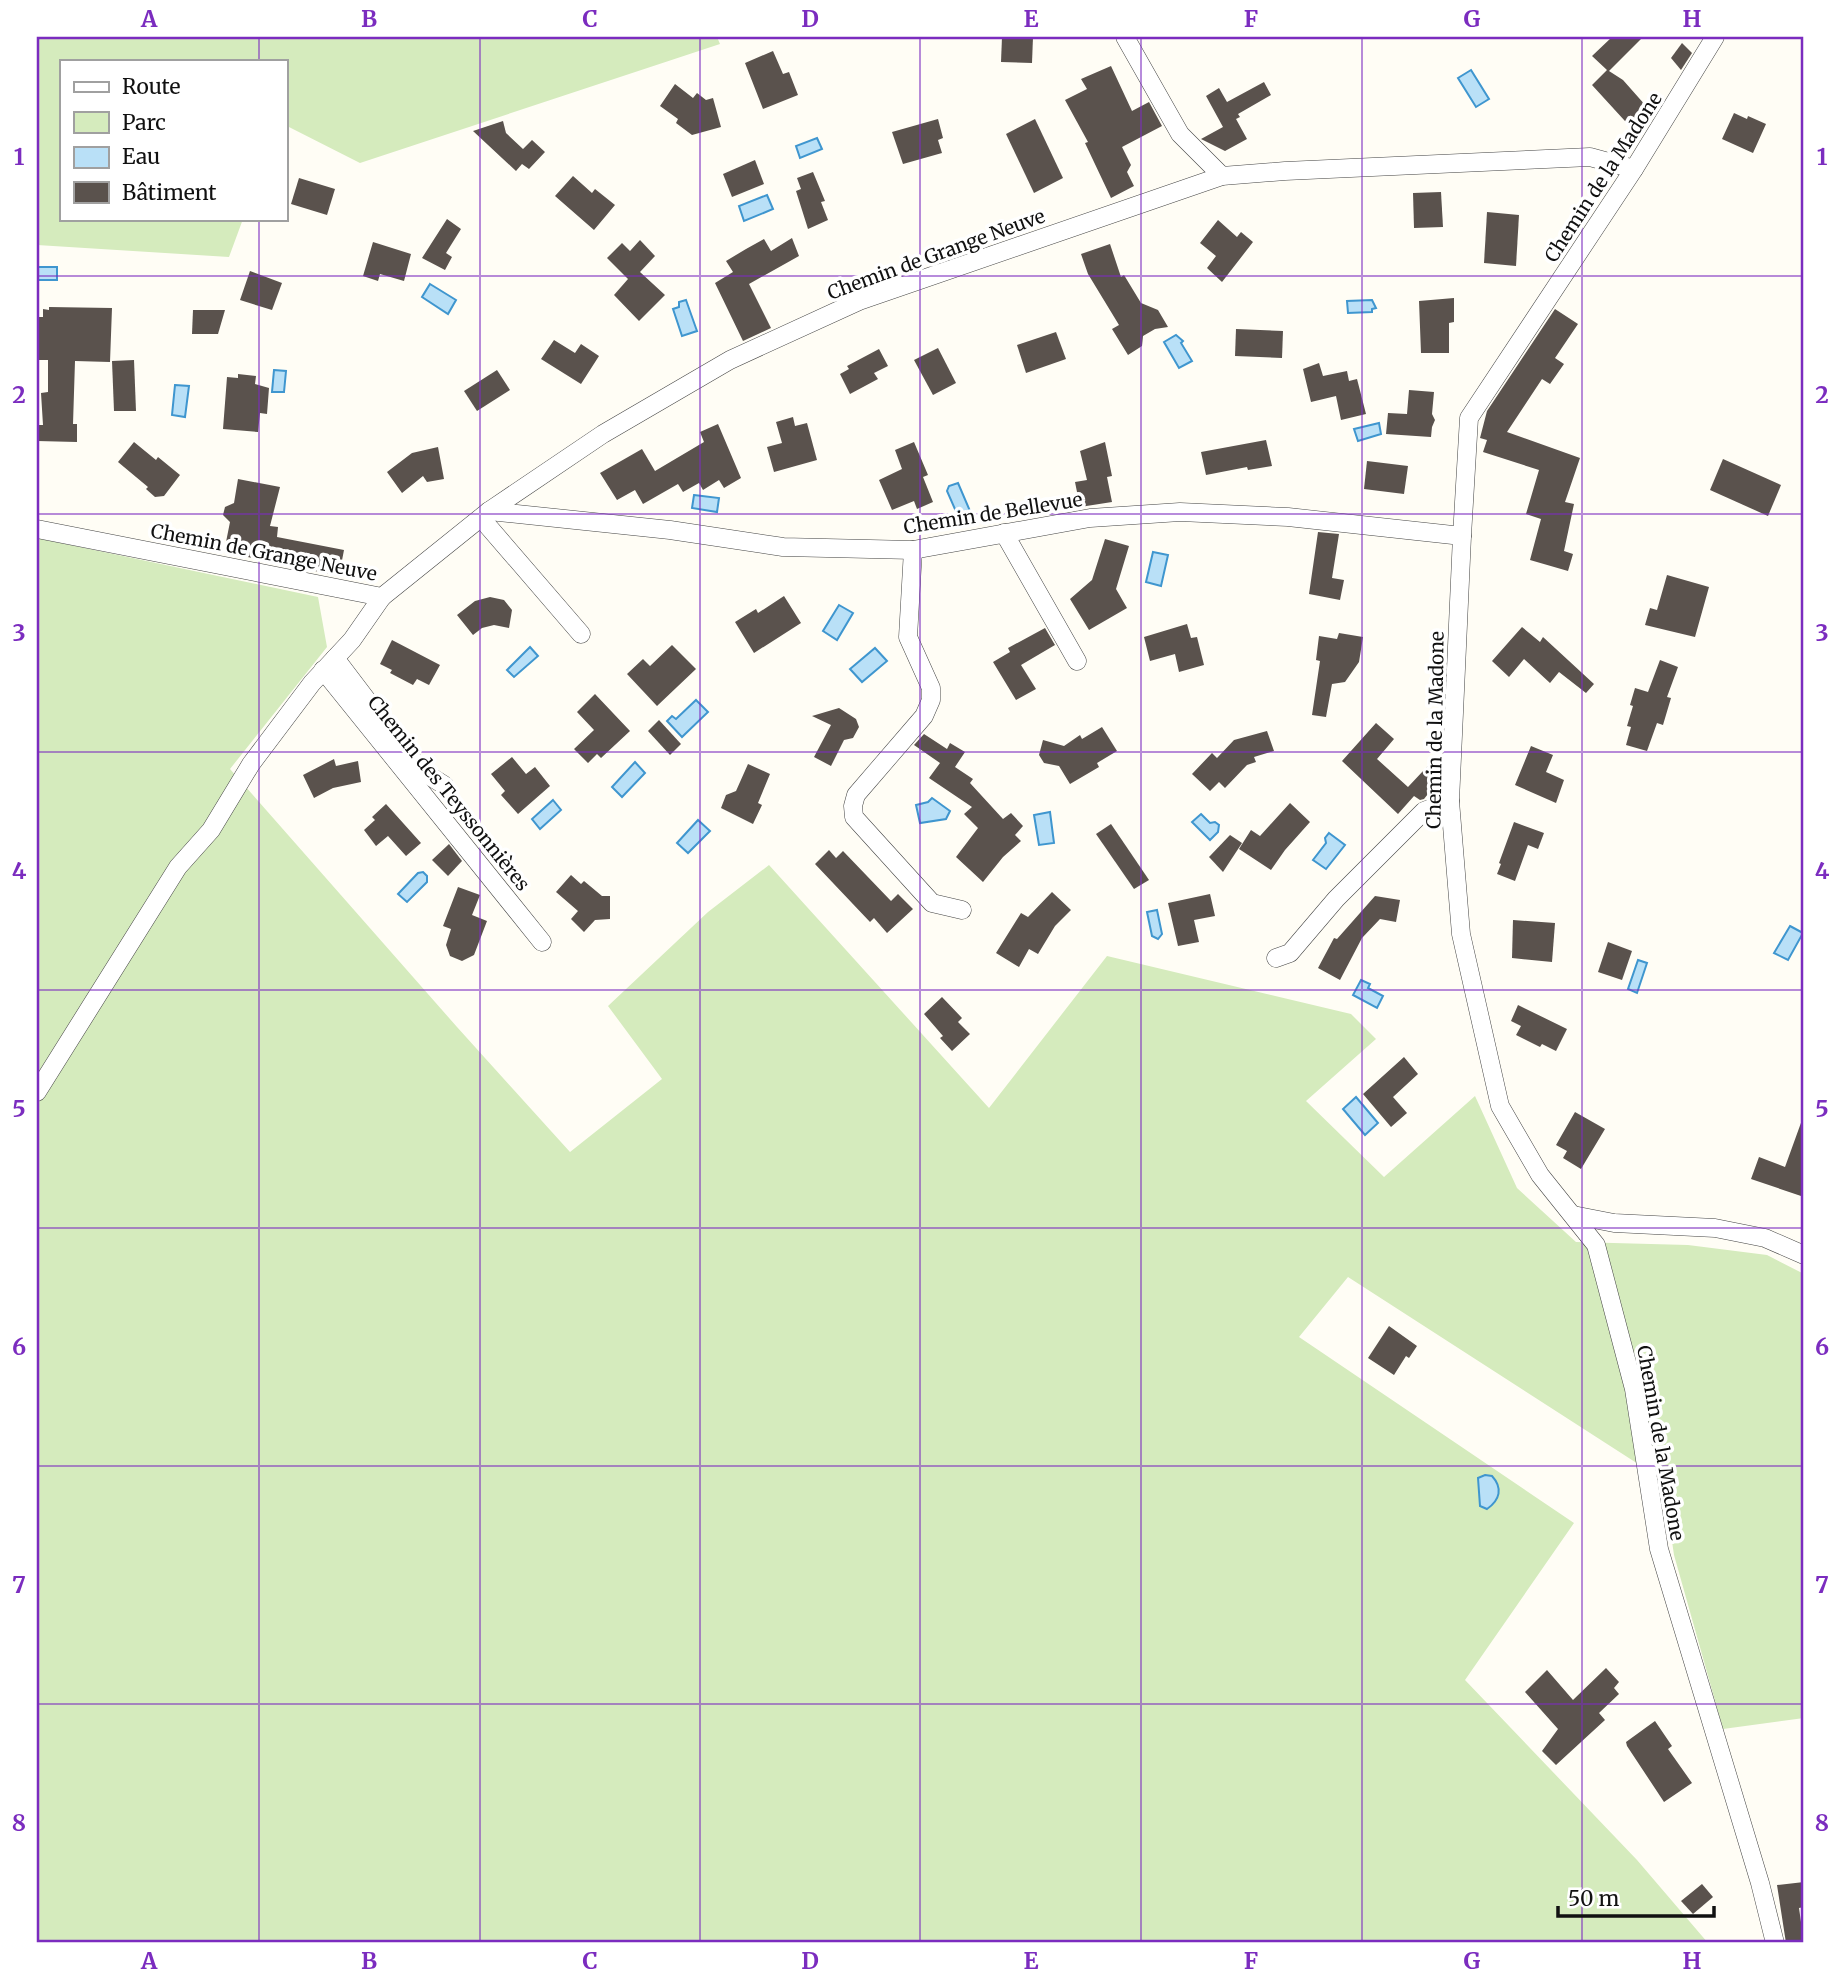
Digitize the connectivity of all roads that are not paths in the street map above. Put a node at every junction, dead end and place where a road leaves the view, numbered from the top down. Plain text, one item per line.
1 (1715, 37) edge
2 (1132, 39) edge
3 (1634, 169) junction
4 (1222, 176) junction
5 (485, 514) junction
6 (37, 529) edge
7 (1004, 533) junction
8 (1462, 536) junction
9 (912, 550) junction
10 (382, 597) junction
11 (581, 634) dead end
12 (1077, 661) dead end
13 (329, 664) junction
14 (444, 785) dead end
15 (1450, 801) junction
16 (962, 910) dead end
17 (542, 942) dead end
18 (1276, 958) dead end
19 (37, 1092) edge
20 (1573, 1215) junction
21 (1804, 1255) edge
22 (1775, 1943) edge

1 - 3 street, Chemin de la Madone
2 - 4 street
3 - 4 street, Chemin de Grange Neuve
3 - 8 street, Chemin de la Madone
4 - 5 street, Chemin de Grange Neuve
5 - 9 street, Chemin de Bellevue
5 - 10 street, Chemin de Grange Neuve
5 - 11 street
6 - 10 street, Chemin de Grange Neuve
7 - 8 street, Chemin de Bellevue
7 - 9 street, Chemin de Bellevue
7 - 12 street
8 - 15 street, Chemin de la Madone
9 - 16 street
10 - 13 street
13 - 14 street, Chemin des Teyssonnières
13 - 17 street, Chemin des Teyssonnières
13 - 19 street
15 - 18 street
15 - 20 street, Chemin de la Madone
20 - 21 street
20 - 22 street, Chemin de la Madone

